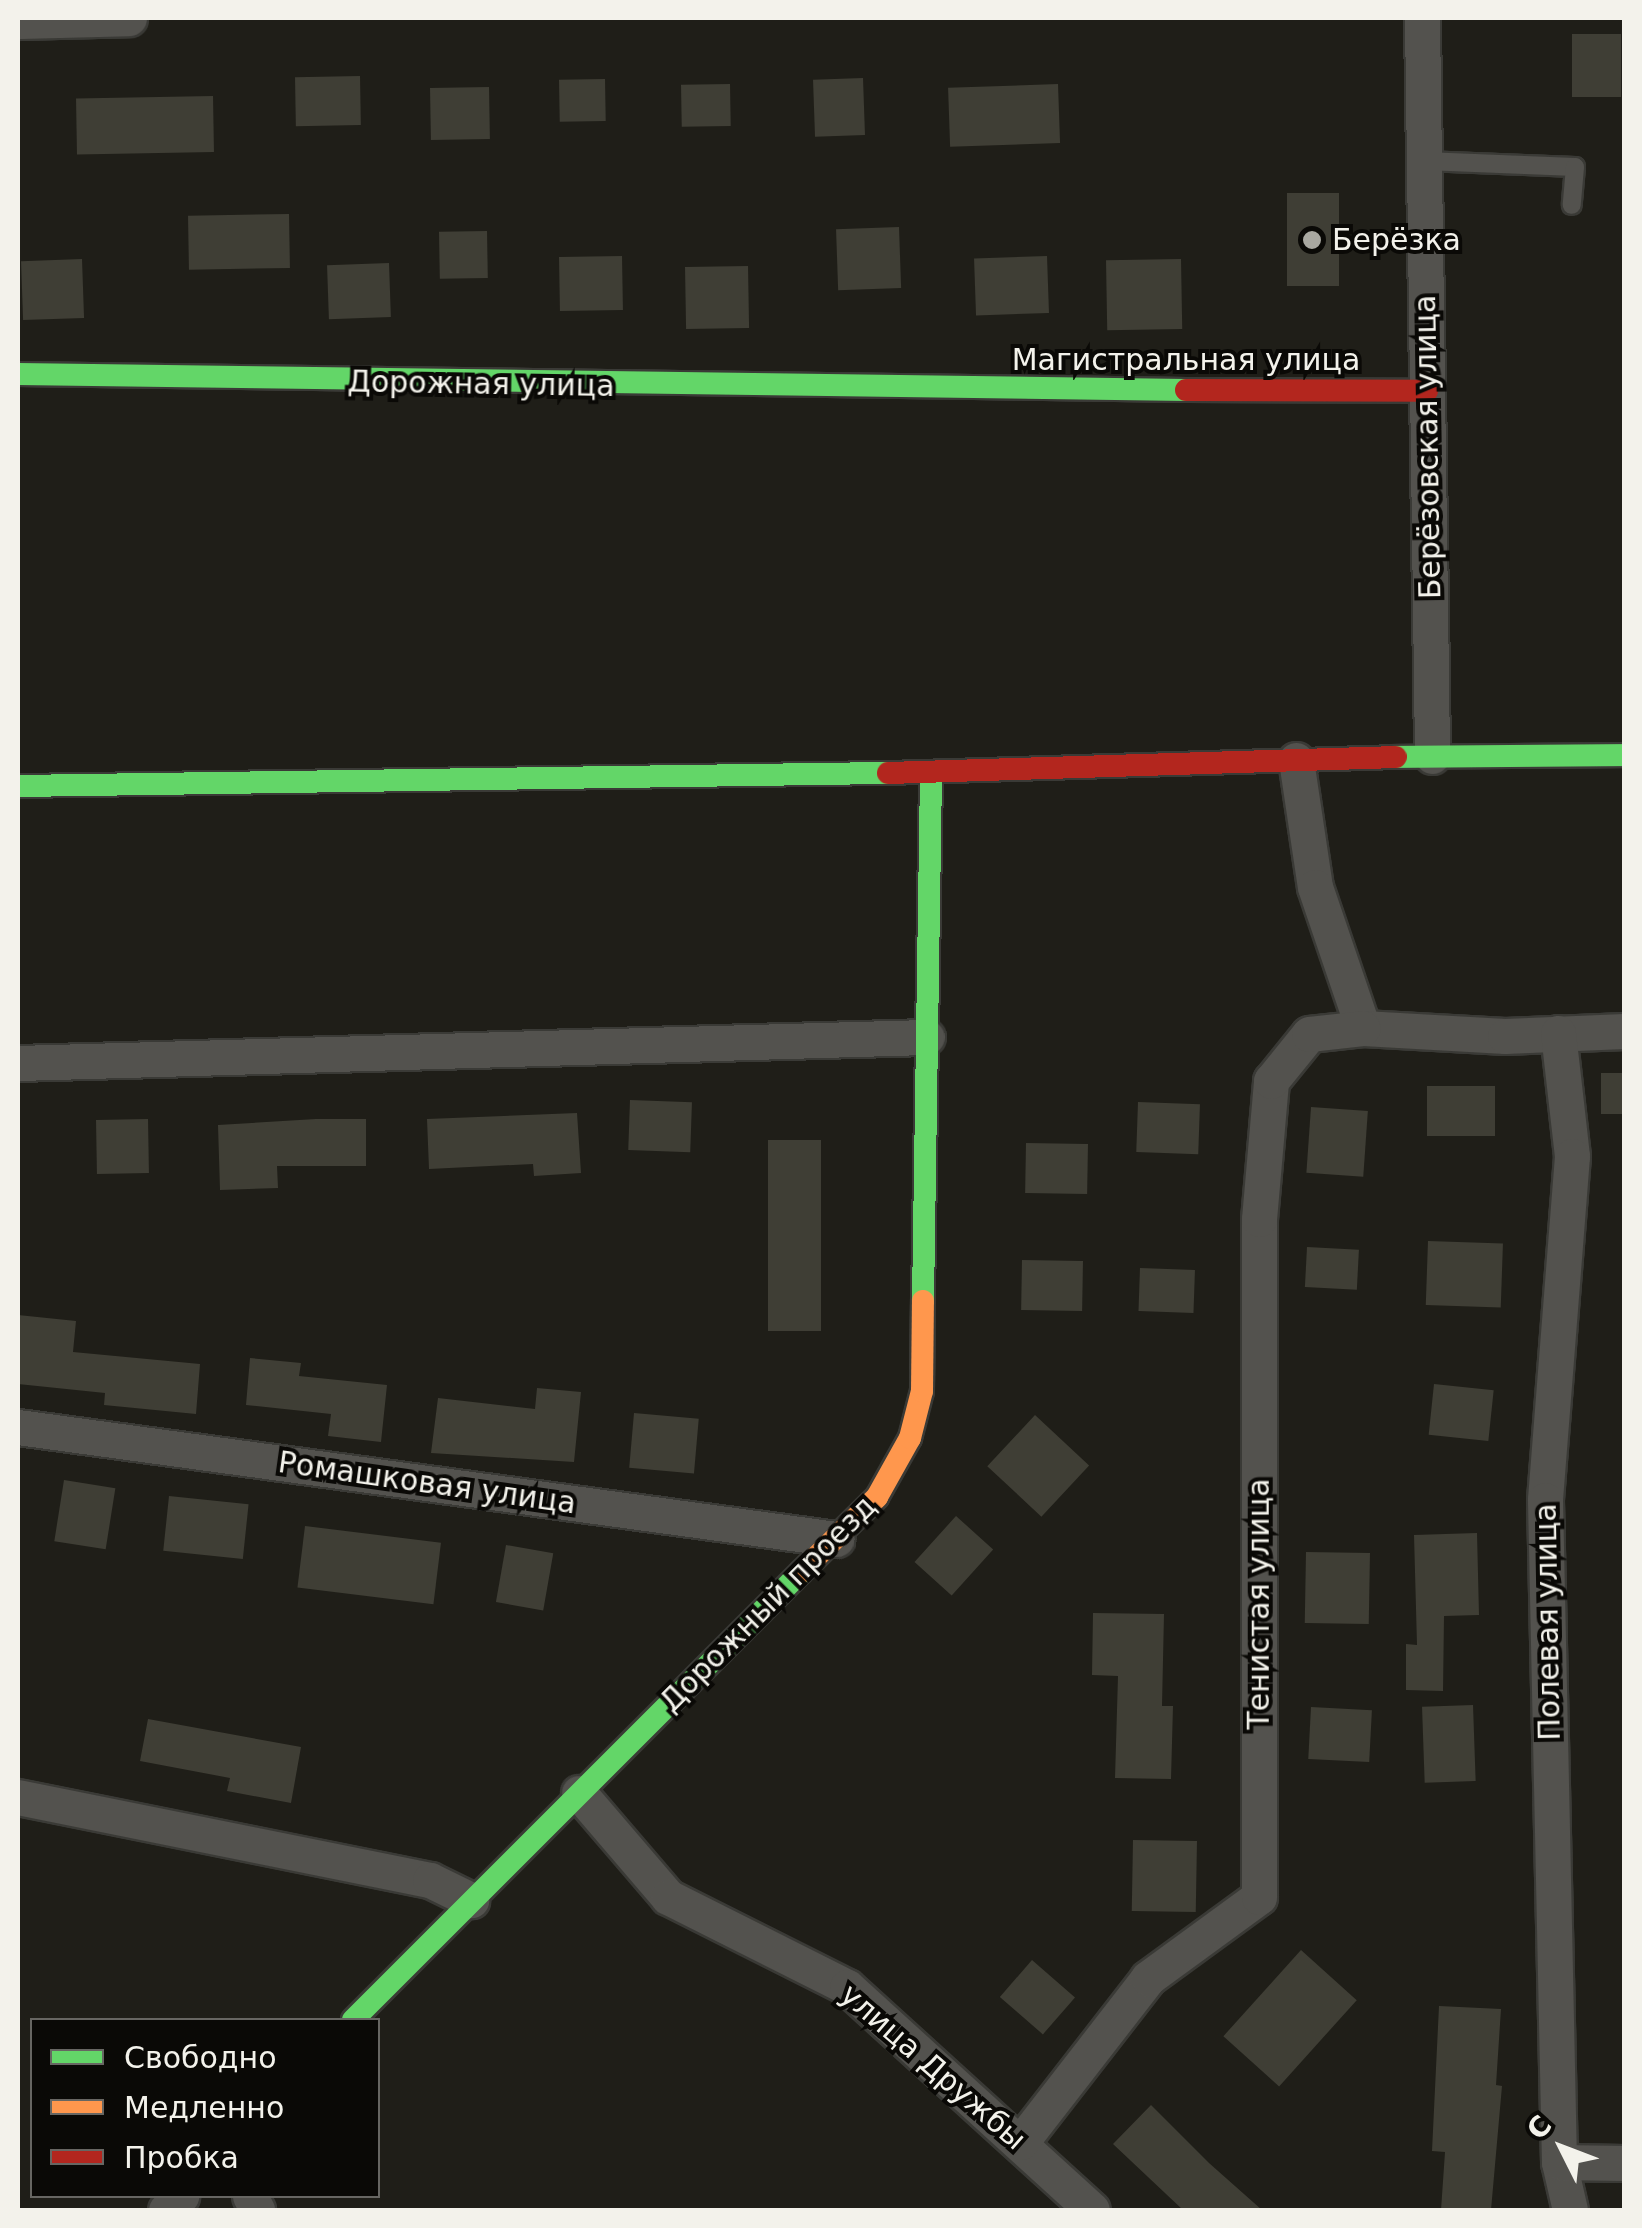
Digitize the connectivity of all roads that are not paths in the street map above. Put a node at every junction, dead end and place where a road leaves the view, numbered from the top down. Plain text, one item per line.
1 (128, 18) edge
2 (1422, 18) edge
3 (18, 22) edge
4 (1424, 161) junction
5 (1572, 205) dead end
6 (18, 374) edge
7 (944, 389) joint
8 (1427, 391) junction
9 (1624, 755) edge
10 (1432, 756) junction
11 (1296, 760) junction
12 (932, 772) junction
13 (18, 786) edge
14 (1363, 1028) junction
15 (1624, 1031) edge
16 (1558, 1033) junction
17 (928, 1036) junction
18 (18, 1063) edge
19 (18, 1428) edge
20 (836, 1539) junction
21 (578, 1794) junction
22 (18, 1797) edge
23 (471, 1900) junction
24 (355, 2018) edge
25 (1021, 2142) junction
26 (1559, 2162) junction
27 (1624, 2163) edge
28 (1092, 2210) edge
29 (1570, 2210) edge

1 - 3 street
2 - 4 street, Берёзовская улица
4 - 5 lane
4 - 8 street, Берёзовская улица
6 - 7 street, Дорожная улица
7 - 8 street, Магистральная улица
8 - 10 street, Берёзовская улица
9 - 10 street
10 - 11 street
11 - 12 street
11 - 14 street
12 - 13 street
12 - 17 street, Дорожный проезд
14 - 16 street
14 - 25 street, Тенистая улица
15 - 16 street
16 - 26 street, Полевая улица
17 - 18 street
17 - 20 street, Дорожный проезд
19 - 20 street, Ромашковая улица
20 - 21 street, Дорожный проезд
21 - 23 street, Дорожный проезд
21 - 25 street, улица Дружбы
22 - 23 street
23 - 24 street, Дорожный проезд
25 - 28 street, улица Дружбы
26 - 27 street
26 - 29 street, Полевая улица

